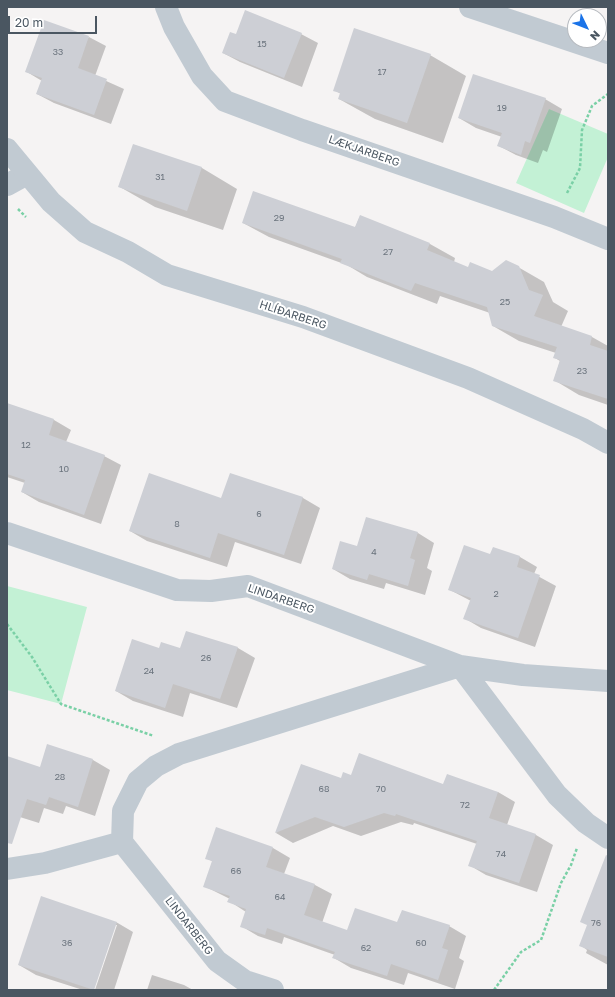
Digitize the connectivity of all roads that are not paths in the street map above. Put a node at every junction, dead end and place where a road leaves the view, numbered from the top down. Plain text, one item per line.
1 (166, 7) edge
2 (470, 7) edge
3 (608, 53) edge
4 (7, 149) edge
5 (27, 174) junction
6 (7, 185) edge
7 (608, 239) edge
8 (608, 443) edge
9 (7, 533) edge
10 (460, 666) junction
11 (608, 681) edge
12 (608, 838) edge
13 (122, 842) junction
14 (7, 869) edge
15 (273, 990) edge

1 - 7 street, LÆKJARBERG
2 - 3 street
4 - 5 street, HLÍÐARBERG
5 - 6 street
5 - 8 street, HLÍÐARBERG
9 - 10 street, LINDARBERG
10 - 11 street, LINDARBERG
10 - 12 street
10 - 13 street, LINDARBERG
13 - 14 street
13 - 15 street, LINDARBERG

